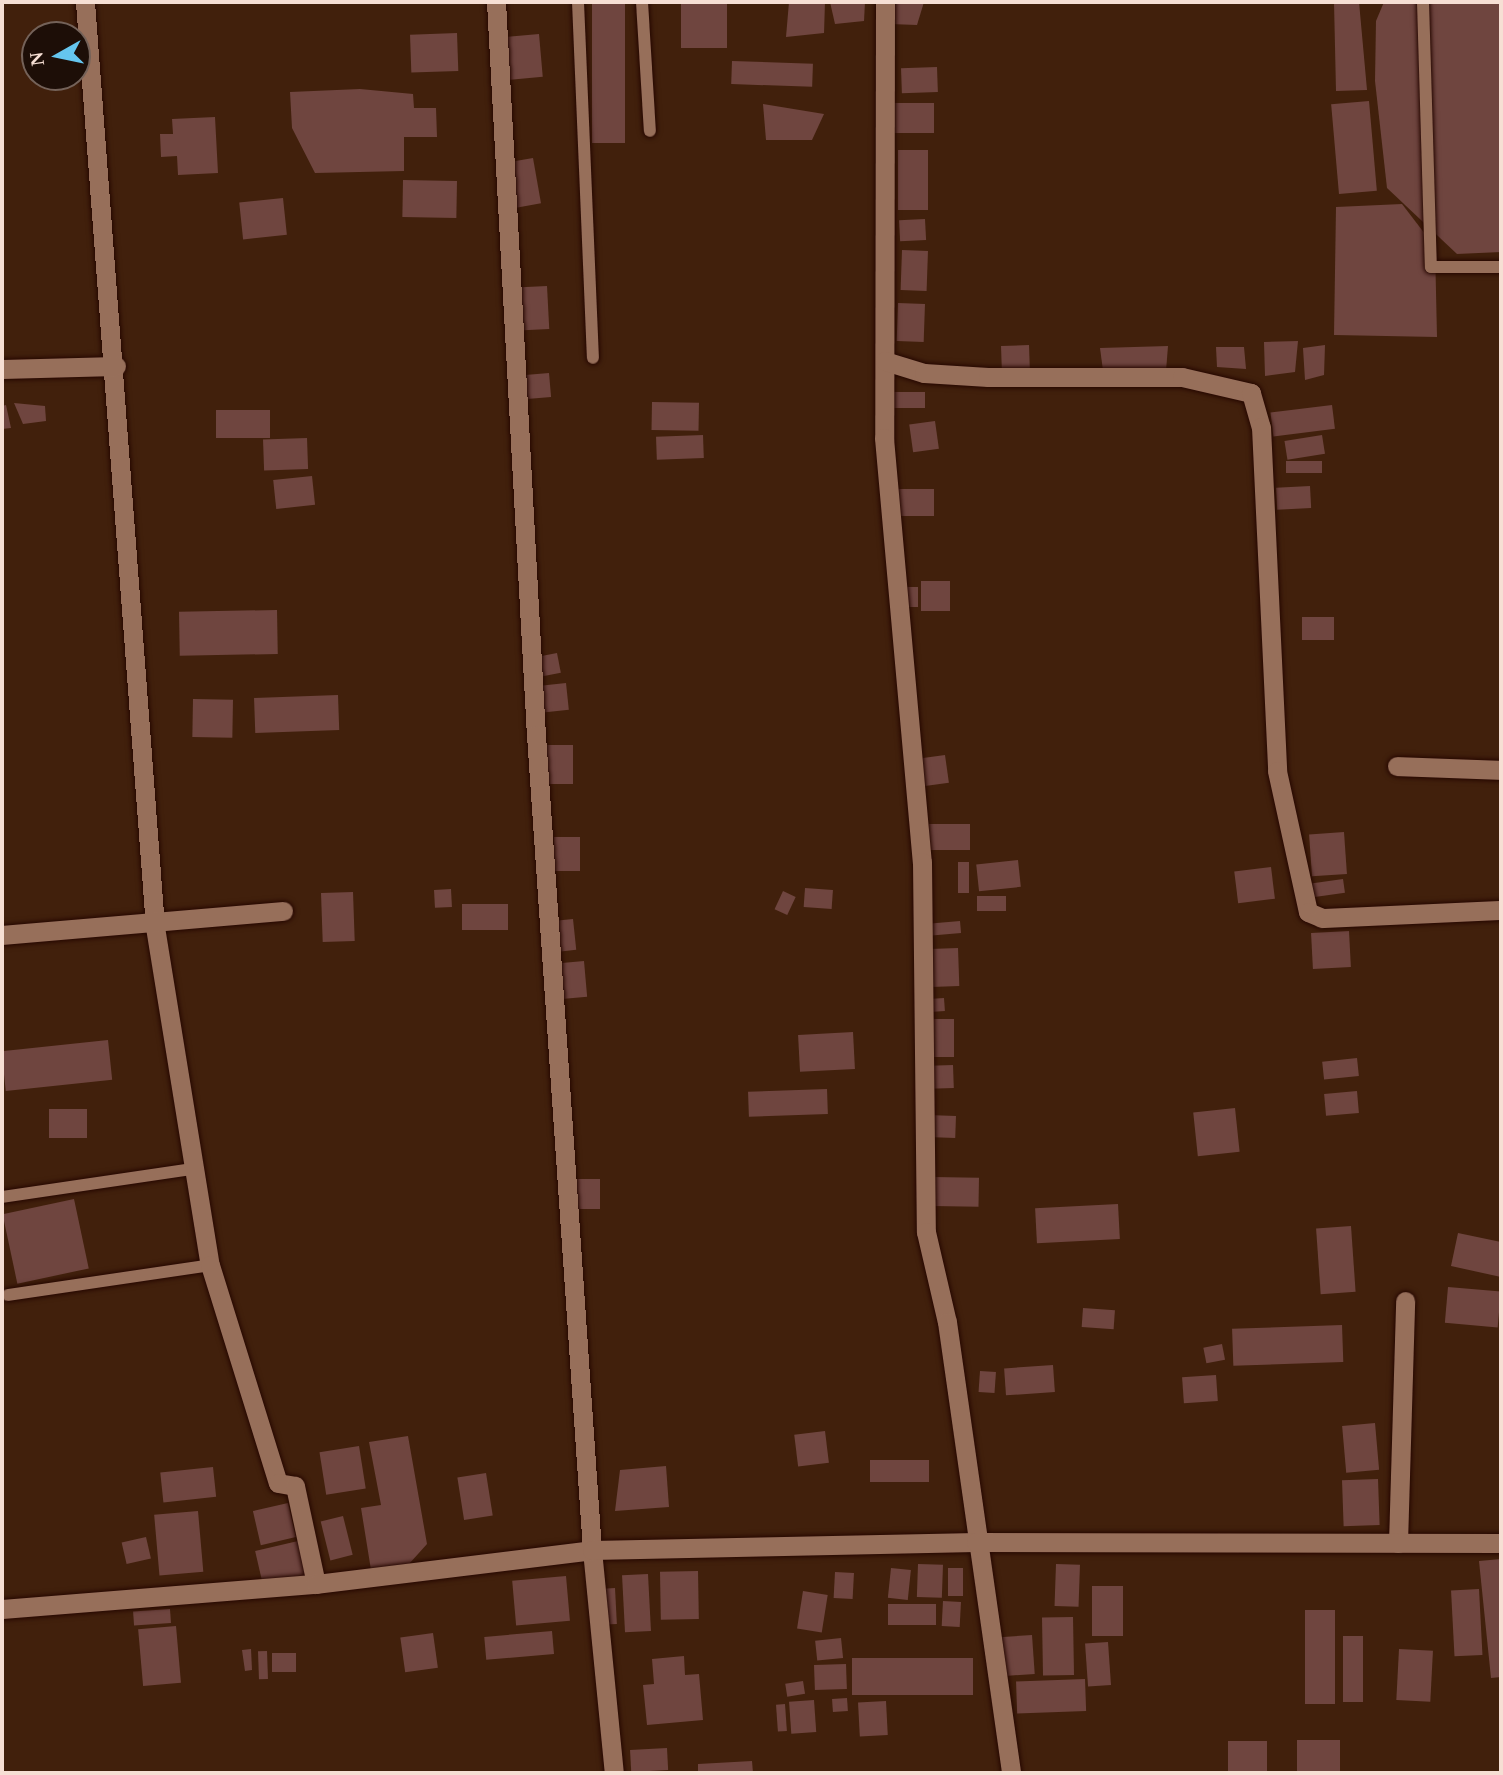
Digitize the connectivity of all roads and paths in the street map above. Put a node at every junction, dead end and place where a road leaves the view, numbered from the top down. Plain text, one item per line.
1 (85, 2) edge
2 (496, 2) edge
3 (578, 2) edge
4 (642, 2) edge
5 (886, 2) edge
6 (1423, 2) edge
7 (650, 131) dead end
8 (1501, 267) edge
9 (593, 358) dead end
10 (885, 360) junction
11 (116, 366) junction
12 (2, 369) edge
13 (1397, 766) dead end
14 (1501, 770) edge
15 (1501, 910) edge
16 (283, 911) dead end
17 (155, 927) junction
18 (2, 935) edge
19 (192, 1169) junction
20 (2, 1197) edge
21 (210, 1265) junction
22 (8, 1295) dead end
23 (1405, 1301) dead end
24 (976, 1542) junction
25 (1398, 1543) junction
26 (1501, 1543) edge
27 (592, 1550) junction
28 (316, 1584) junction
29 (2, 1609) edge
30 (614, 1773) edge
31 (1011, 1773) edge

1 - 11 street
2 - 27 street
3 - 9 lane
4 - 7 lane
5 - 10 street
6 - 8 lane
10 - 15 street
10 - 24 street
11 - 12 street
11 - 17 street
13 - 14 street
16 - 17 street
17 - 18 street
17 - 19 street
19 - 20 lane
19 - 21 street
21 - 22 lane
21 - 28 street
23 - 25 street
24 - 25 street
24 - 27 street
24 - 31 street
25 - 26 street
27 - 28 street
27 - 30 street
28 - 29 street

